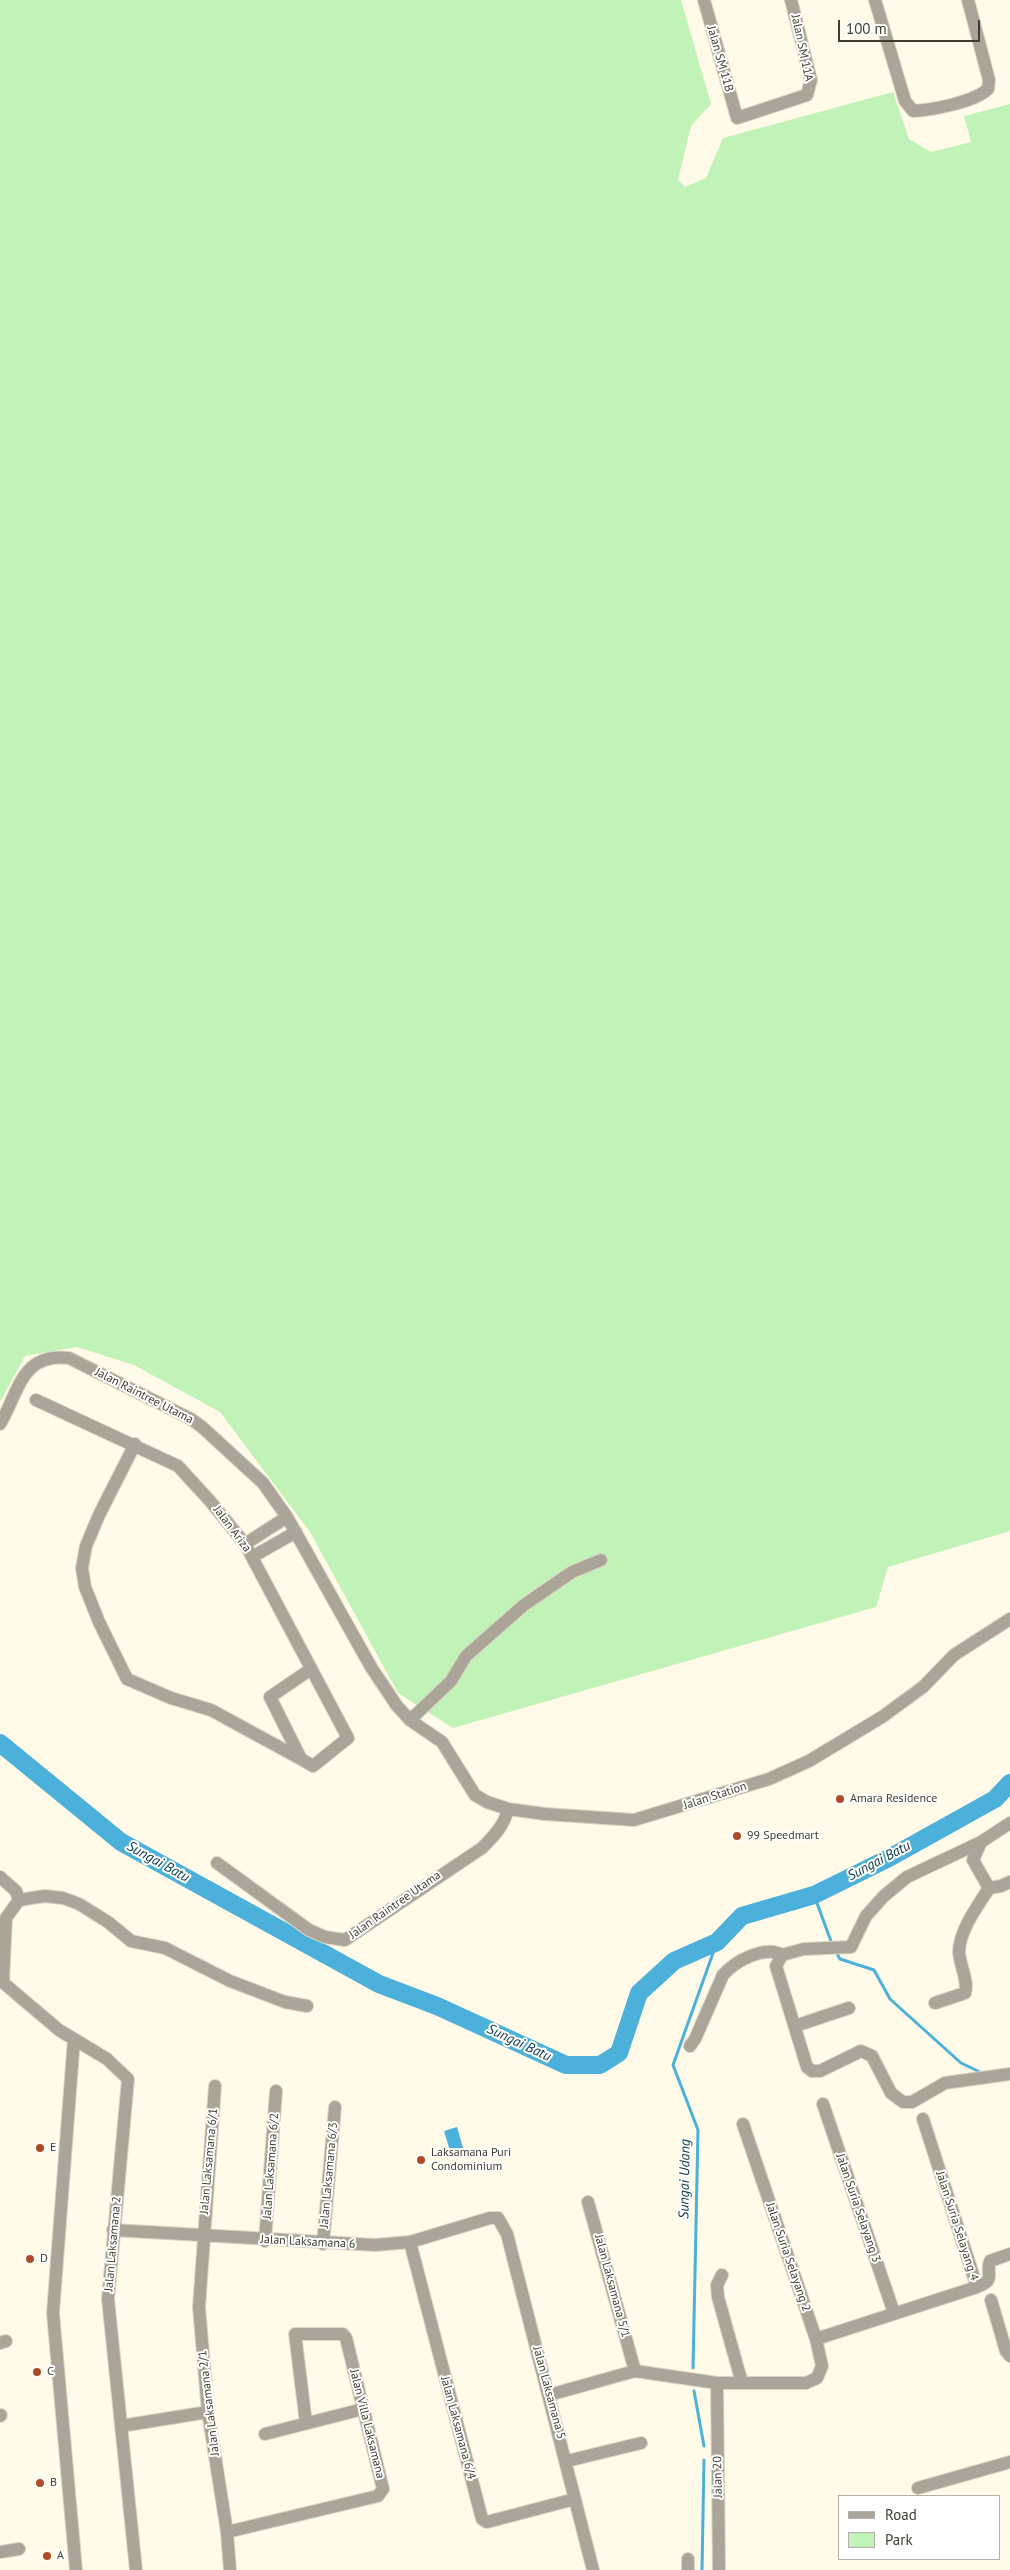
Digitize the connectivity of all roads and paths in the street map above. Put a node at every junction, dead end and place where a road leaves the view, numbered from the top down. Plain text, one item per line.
1 (704, 0) edge
2 (791, 0) edge
3 (874, 0) edge
4 (968, 0) edge
5 (807, 95) joint
6 (36, 1400) dead end
7 (0, 1424) edge
8 (135, 1444) junction
9 (287, 1517) junction
10 (296, 1532) junction
11 (246, 1544) junction
12 (252, 1557) junction
13 (601, 1560) dead end
14 (1010, 1619) edge
15 (312, 1669) junction
16 (410, 1720) junction
17 (301, 1759) junction
18 (508, 1809) junction
19 (1010, 1823) edge
20 (981, 1842) junction
21 (217, 1863) dead end
22 (0, 1877) edge
23 (1010, 1882) edge
24 (989, 1888) junction
25 (19, 1900) junction
26 (782, 1955) junction
27 (1, 1981) edge
28 (936, 2003) dead end
29 (307, 2006) dead end
30 (849, 2008) dead end
31 (795, 2026) junction
32 (74, 2039) junction
33 (690, 2046) dead end
34 (1010, 2074) edge
35 (215, 2086) dead end
36 (276, 2091) dead end
37 (823, 2104) dead end
38 (335, 2107) dead end
39 (923, 2119) dead end
40 (743, 2124) dead end
41 (588, 2202) dead end
42 (498, 2218) joint
43 (113, 2230) junction
44 (204, 2236) junction
45 (265, 2241) junction
46 (410, 2242) junction
47 (323, 2244) junction
48 (1010, 2254) edge
49 (722, 2275) dead end
50 (977, 2287) junction
51 (991, 2300) dead end
52 (894, 2313) junction
53 (816, 2339) junction
54 (1010, 2356) edge
55 (635, 2371) junction
56 (717, 2383) junction
57 (742, 2383) junction
58 (550, 2395) junction
59 (363, 2409) junction
60 (208, 2412) junction
61 (306, 2423) junction
62 (121, 2426) junction
63 (265, 2434) dead end
64 (641, 2442) dead end
65 (567, 2461) junction
66 (1010, 2462) edge
67 (918, 2488) dead end
68 (576, 2498) junction
69 (227, 2532) junction
70 (19, 2549) dead end
71 (0, 2552) edge
72 (76, 2570) edge
73 (136, 2570) edge
74 (230, 2570) edge
75 (594, 2570) edge
76 (719, 2570) edge

1 - 5 street, Jalan SM 11B
2 - 5 street, Jalan SM 11A
3 - 4 street
6 - 8 street, Jalan Ariza
7 - 9 street, Jalan Raintree Utama
8 - 11 street, Jalan Ariza
8 - 17 street
9 - 10 street, Jalan Raintree Utama
9 - 11 street
10 - 12 street
10 - 16 street, Jalan Station
11 - 12 street, Jalan Ariza
12 - 15 street, Jalan Ariza
13 - 16 street
14 - 18 street, Jalan Station
15 - 17 street
15 - 17 street, Jalan Ariza
16 - 18 street, Jalan Station
18 - 21 street, Jalan Raintree Utama
19 - 20 street
20 - 24 street
20 - 26 street
22 - 25 street
23 - 24 street
24 - 28 street
25 - 27 street
25 - 29 street
26 - 31 street
26 - 33 street
27 - 32 street, Jalan Laksamana 2
30 - 31 street
31 - 34 street
32 - 43 street, Jalan Laksamana 2
32 - 72 street
35 - 44 street, Jalan Laksamana 6/1
36 - 45 street, Jalan Laksamana 6/2
37 - 52 street, Jalan Suria Selayang 3
38 - 47 street, Jalan Laksamana 6/3
39 - 50 street, Jalan Suria Selayang 4
40 - 53 street, Jalan Suria Selayang 2
41 - 55 street, Jalan Laksamana 5/1
42 - 46 street, Jalan Laksamana 6
42 - 58 street, Jalan Laksamana 5
43 - 44 street, Jalan Laksamana 6
43 - 62 street, Jalan Laksamana 2
44 - 45 street, Jalan Laksamana 6
44 - 60 street, Jalan Laksamana 2/1
45 - 47 street, Jalan Laksamana 6
46 - 47 street, Jalan Laksamana 6
46 - 68 street, Jalan Laksamana 6/4
48 - 50 street
49 - 57 street
50 - 52 street, Jalan Suria Selayang 4
51 - 54 street
52 - 53 street, Jalan Suria Selayang 4
53 - 57 street, Jalan Suria Selayang 2
55 - 56 street
55 - 58 street
56 - 57 street
56 - 76 street, Jalan 20
58 - 65 street, Jalan Laksamana 5
59 - 61 street
59 - 61 street, Jalan Villa Laksamana
59 - 69 street, Jalan Villa Laksamana
60 - 62 street
60 - 69 street, Jalan Laksamana 2/1
61 - 63 street
62 - 73 street, Jalan Laksamana 2
64 - 65 street
65 - 68 street, Jalan Laksamana 5
66 - 67 street
68 - 75 street, Jalan Laksamana 5
69 - 74 street, Jalan Laksamana 2/1
70 - 71 street

